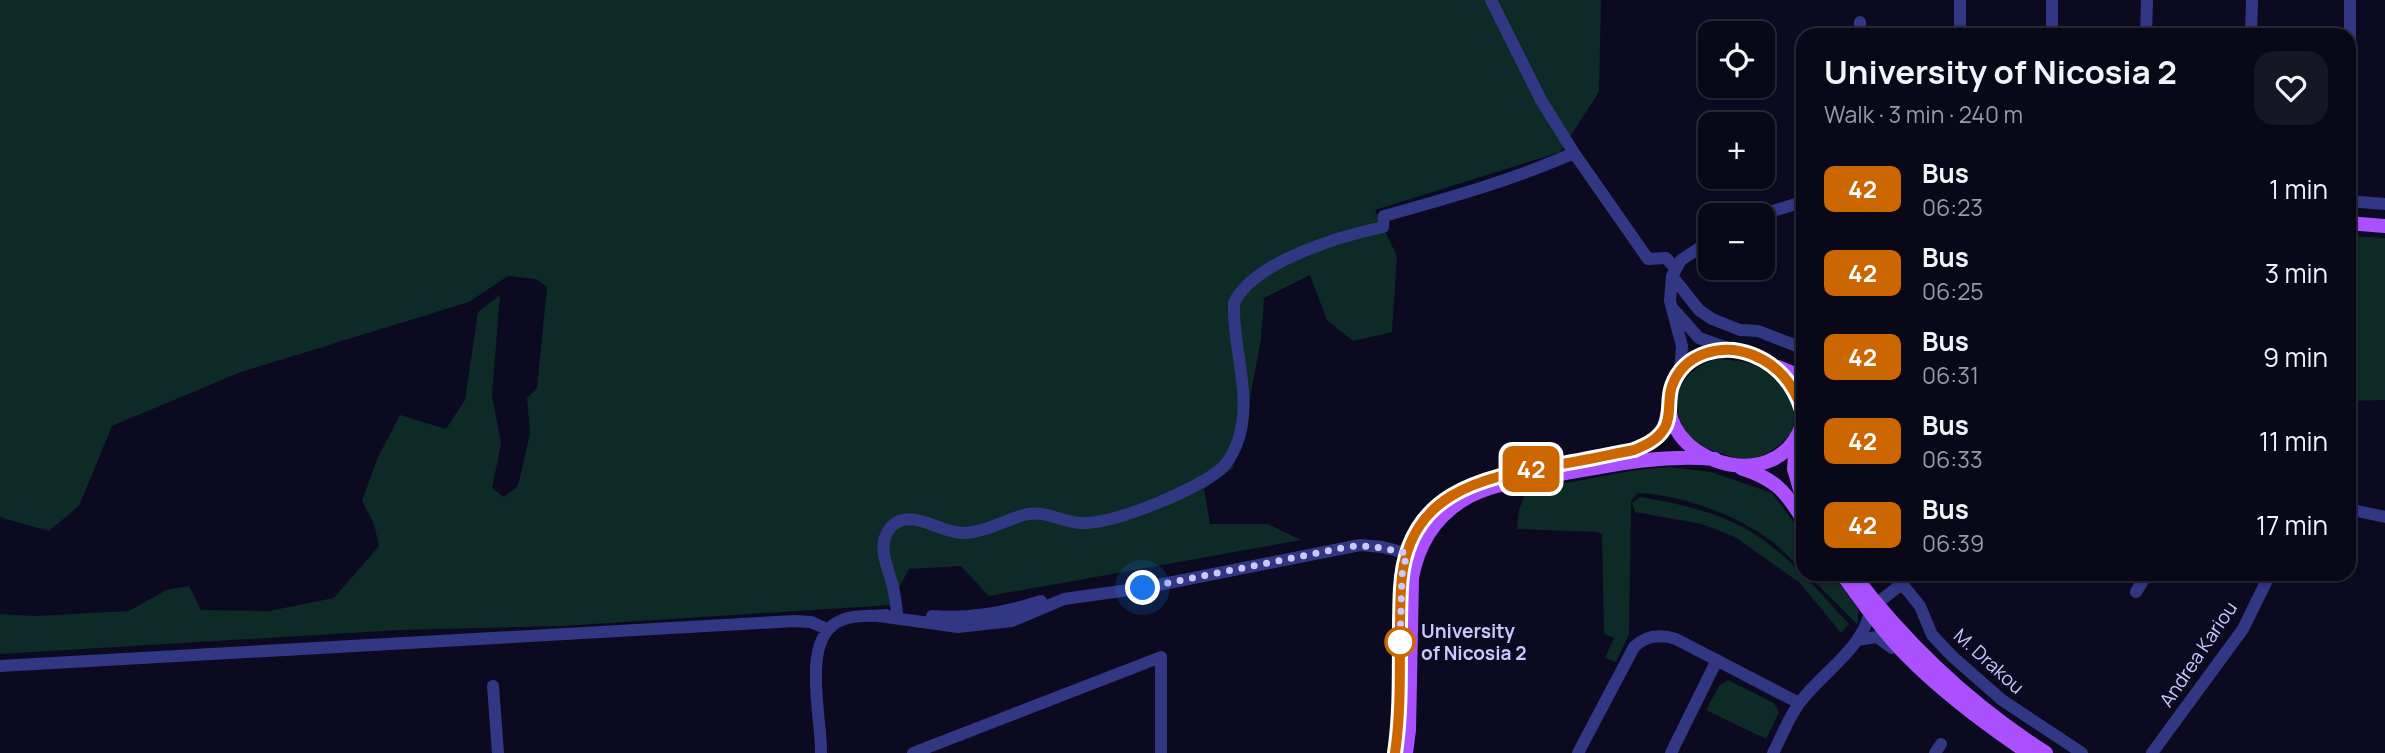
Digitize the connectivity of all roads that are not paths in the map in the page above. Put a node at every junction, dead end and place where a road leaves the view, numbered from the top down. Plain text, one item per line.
1 (1490, 0) edge
2 (1960, 0) edge
3 (2053, 0) edge
4 (2147, 0) edge
5 (2252, 0) edge
6 (2350, 0) edge
7 (1959, 28) edge
8 (2052, 28) edge
9 (2146, 28) edge
10 (2251, 28) edge
11 (2350, 28) edge
12 (1574, 153) junction
13 (2356, 202) edge
14 (1796, 204) edge
15 (2385, 204) edge
16 (1775, 210) edge
17 (2356, 224) edge
18 (2385, 226) edge
19 (1698, 249) edge
20 (1673, 272) junction
21 (1672, 308) junction
22 (1796, 346) edge
23 (1734, 350) junction
24 (1767, 362) junction
25 (1679, 373) junction
26 (1796, 374) edge
27 (1796, 397) edge
28 (1669, 402) junction
29 (1796, 442) joint
30 (1715, 459) junction
31 (1734, 465) junction
32 (1796, 481) edge
33 (1796, 509) edge
34 (2356, 511) edge
35 (2385, 517) edge
36 (1412, 555) junction
37 (1848, 581) edge
38 (1857, 581) edge
39 (1897, 581) edge
40 (1901, 581) edge
41 (2143, 581) edge
42 (2266, 581) edge
43 (2136, 592) dead end
44 (1064, 599) junction
45 (1872, 608) junction
46 (897, 613) junction
47 (879, 616) junction
48 (827, 629) junction
49 (1857, 640) junction
50 (1905, 654) junction
51 (1717, 660) junction
52 (0, 666) edge
53 (493, 685) dead end
54 (1799, 703) junction
55 (498, 753) edge
56 (821, 753) edge
57 (913, 753) edge
58 (1161, 753) edge
59 (1395, 753) edge
60 (1406, 753) edge
61 (1578, 753) edge
62 (1671, 753) edge
63 (1773, 753) edge
64 (2040, 753) edge
65 (2082, 753) edge
66 (2152, 753) edge

1 - 12 street
2 - 7 street
3 - 8 street
4 - 9 street
5 - 10 street
6 - 11 street
12 - 20 street
12 - 46 street
13 - 15 street
14 - 16 street
17 - 18 main road
19 - 20 street
20 - 21 street
20 - 22 street
21 - 23 street
21 - 25 street
23 - 24 main road
23 - 25 main road
24 - 26 main road
24 - 27 main road
25 - 28 main road
28 - 30 main road
28 - 36 main road
29 - 31 main road
29 - 32 main road
30 - 31 main road
30 - 36 main road
31 - 33 main road
34 - 35 street
36 - 44 street
36 - 59 main road
36 - 60 main road
37 - 45 main road
38 - 45 main road
39 - 45 street
40 - 65 street, M. Drakou
41 - 43 street
42 - 66 street, Andrea Kariou
44 - 46 street
44 - 47 street
45 - 49 street
45 - 50 main road
45 - 64 main road
46 - 47 street
47 - 48 street
48 - 52 street
48 - 56 street
49 - 50 street
49 - 54 street
50 - 64 main road
51 - 54 street
51 - 61 street
51 - 62 street
53 - 55 street
54 - 63 street
57 - 58 street

